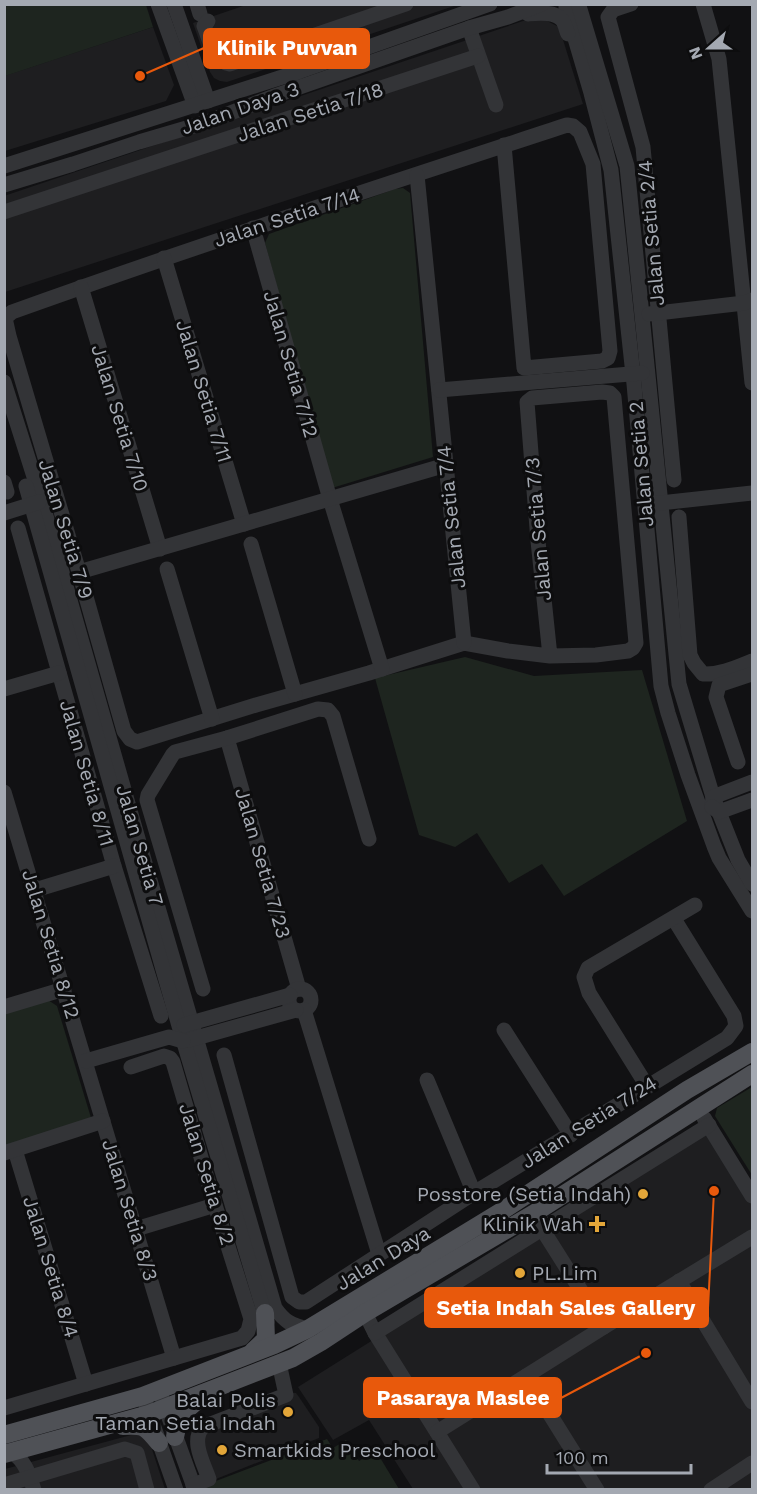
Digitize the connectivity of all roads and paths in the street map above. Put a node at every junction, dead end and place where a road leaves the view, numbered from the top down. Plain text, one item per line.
1 (158, 4) edge
2 (174, 4) edge
3 (406, 4) edge
4 (542, 4) edge
5 (566, 4) edge
6 (578, 4) edge
7 (591, 4) edge
8 (631, 4) edge
9 (703, 4) edge
10 (481, 6) edge
11 (505, 11) edge
12 (202, 13) edge
13 (469, 28) junction
14 (288, 45) junction
15 (478, 56) junction
16 (187, 62) junction
17 (298, 72) junction
18 (249, 87) junction
19 (598, 91) junction
20 (277, 95) junction
21 (496, 105) dead end
22 (202, 106) junction
23 (140, 123) junction
24 (138, 142) junction
25 (504, 145) junction
26 (73, 164) junction
27 (4, 166) edge
28 (417, 175) junction
29 (4, 185) edge
30 (81, 188) junction
31 (4, 212) edge
32 (253, 228) junction
33 (164, 258) junction
34 (81, 287) junction
35 (748, 302) edge
36 (658, 313) junction
37 (641, 316) junction
38 (5, 318) edge
39 (640, 373) junction
40 (4, 382) edge
41 (753, 383) edge
42 (439, 390) junction
43 (4, 414) edge
44 (446, 465) junction
45 (674, 480) dead end
46 (753, 493) edge
47 (330, 499) junction
48 (37, 503) junction
49 (653, 504) junction
50 (4, 513) edge
51 (679, 517) dead end
52 (244, 524) junction
53 (18, 528) dead end
54 (251, 544) dead end
55 (159, 549) junction
56 (167, 569) dead end
57 (79, 572) junction
58 (464, 643) junction
59 (550, 656) junction
60 (753, 661) edge
61 (382, 669) junction
62 (59, 673) junction
63 (753, 674) edge
64 (4, 689) edge
65 (295, 694) junction
66 (212, 719) junction
67 (226, 738) junction
68 (738, 762) dead end
69 (688, 775) junction
70 (751, 790) edge
71 (4, 792) edge
72 (715, 806) junction
73 (369, 839) dead end
74 (714, 846) junction
75 (114, 866) junction
76 (753, 884) edge
77 (35, 890) junction
78 (695, 905) dead end
79 (753, 911) edge
80 (674, 919) junction
81 (203, 988) dead end
82 (64, 989) junction
83 (294, 992) junction
84 (4, 1007) edge
85 (300, 1010) junction
86 (218, 1015) junction
87 (161, 1016) dead end
88 (223, 1030) junction
89 (504, 1030) dead end
90 (184, 1033) junction
91 (753, 1052) edge
92 (224, 1055) dead end
93 (86, 1061) junction
94 (131, 1066) dead end
95 (753, 1074) edge
96 (427, 1080) dead end
97 (647, 1086) junction
98 (698, 1108) junction
99 (104, 1121) junction
100 (709, 1125) junction
101 (571, 1135) junction
102 (10, 1151) edge
103 (535, 1189) junction
104 (474, 1193) junction
105 (753, 1196) edge
106 (215, 1205) junction
107 (502, 1210) junction
108 (537, 1221) junction
109 (136, 1229) junction
110 (753, 1237) edge
111 (379, 1254) junction
112 (679, 1281) junction
113 (270, 1310) junction
114 (365, 1313) junction
115 (604, 1327) junction
116 (308, 1329) junction
117 (375, 1334) junction
118 (321, 1342) junction
119 (274, 1345) junction
120 (247, 1356) junction
121 (174, 1358) junction
122 (279, 1364) junction
123 (526, 1376) junction
124 (86, 1384) junction
125 (205, 1393) junction
126 (154, 1402) junction
127 (753, 1402) edge
128 (4, 1408) edge
129 (106, 1426) junction
130 (437, 1432) junction
131 (167, 1440) junction
132 (34, 1445) junction
133 (7, 1447) edge
134 (753, 1463) edge
135 (32, 1484) edge
136 (4, 1485) edge
137 (194, 1487) edge
138 (147, 1490) edge
139 (176, 1490) edge
140 (472, 1490) edge
141 (597, 1490) edge
142 (711, 1490) edge

1 - 16 street
2 - 16 street
3 - 14 street
4 - 11 street, Jalan Daya 3
5 - 19 street, Jalan Setia 2
6 - 19 street, Jalan Setia 2
7 - 19 street
8 - 36 street, Jalan Setia 2/4
9 - 35 street
10 - 11 street, Jalan Daya 3
10 - 17 street, Jalan Daya 3
11 - 13 street, Jalan Daya 3
11 - 19 street
12 - 14 street
13 - 15 street
13 - 20 street, Jalan Daya 3
14 - 17 street
15 - 21 street
15 - 30 street, Jalan Setia 7/18
16 - 18 street
16 - 22 street
16 - 23 street
17 - 18 street, Jalan Daya 3
18 - 22 street, Jalan Daya 3
19 - 37 street, Jalan Setia 2
19 - 39 street, Jalan Setia 2
20 - 22 street
20 - 24 street, Jalan Daya 3
22 - 23 street, Jalan Daya 3
22 - 24 street
23 - 27 street, Jalan Daya 3
24 - 26 street, Jalan Daya 3
25 - 25 street, Jalan Setia 7/14
25 - 28 street, Jalan Setia 7/14
26 - 29 street, Jalan Daya 3
26 - 30 street
28 - 32 street, Jalan Setia 7/14
28 - 42 street, Jalan Setia 7/4
30 - 31 street, Jalan Setia 7/18
32 - 33 street, Jalan Setia 7/14
32 - 47 street, Jalan Setia 7/12
33 - 34 street, Jalan Setia 7/14
33 - 52 street, Jalan Setia 7/11
34 - 38 street, Jalan Setia 7/14
34 - 55 street, Jalan Setia 7/10
35 - 36 street
35 - 41 street
36 - 37 street
36 - 45 street, Jalan Setia 2/4
37 - 39 street, Jalan Setia 2
38 - 57 street, Jalan Setia 7/9
39 - 42 street
39 - 49 street, Jalan Setia 2
40 - 48 street, Jalan Setia 7
42 - 44 street, Jalan Setia 7/4
43 - 48 street, Jalan Setia 7
44 - 47 street
44 - 58 street, Jalan Setia 7/4
46 - 49 street
47 - 52 street
47 - 61 street, Jalan Setia 7/12
48 - 50 street
48 - 90 street, Jalan Setia 7
49 - 69 street, Jalan Setia 2
49 - 72 street, Jalan Setia 2
51 - 60 street
52 - 55 street
53 - 62 street, Jalan Setia 8/11
54 - 65 street
55 - 57 street
56 - 66 street
57 - 66 street, Jalan Setia 7/9
58 - 59 street
58 - 61 street
59 - 59 street, Jalan Setia 7/3
61 - 65 street
62 - 64 street
62 - 75 street, Jalan Setia 8/11
63 - 68 street
65 - 66 street
67 - 73 street
67 - 81 street
67 - 83 street, Jalan Setia 7/23
69 - 72 street
69 - 74 street, Jalan Setia 2
70 - 72 street
71 - 77 street, Jalan Setia 8/12
72 - 74 street
72 - 76 street, Jalan Setia 2
74 - 79 street, Jalan Setia 2
75 - 77 street
75 - 87 street, Jalan Setia 8/11
77 - 82 street, Jalan Setia 8/12
78 - 80 street
80 - 97 street, Jalan Setia 7/24
80 - 97 street
82 - 84 street
82 - 93 street, Jalan Setia 8/12
83 - 85 street, Jalan Setia 7/23
83 - 86 street
85 - 88 street
85 - 111 street
86 - 88 street
86 - 90 street
88 - 90 street
89 - 101 street
90 - 93 street
90 - 113 street, Jalan Setia 7
91 - 103 main road, Jalan Daya
92 - 111 street, Jalan Setia 7/24
93 - 99 street, Jalan Setia 8/3
94 - 106 street, Jalan Setia 8/2
95 - 98 main road, Jalan Daya
96 - 104 street
97 - 101 street, Jalan Setia 7/24
98 - 100 street
98 - 108 main road, Jalan Daya
99 - 102 street
99 - 109 street, Jalan Setia 8/3
100 - 105 street
100 - 108 street
101 - 104 street, Jalan Setia 7/24
102 - 124 street, Jalan Setia 8/4
103 - 107 main road, Jalan Daya
103 - 108 main road
104 - 111 street, Jalan Setia 7/24
106 - 109 street
106 - 121 street, Jalan Setia 8/2
107 - 108 main road
107 - 116 main road, Jalan Daya
108 - 114 main road, Jalan Daya
108 - 115 street
108 - 117 street
109 - 121 street, Jalan Setia 8/3
110 - 112 street
112 - 115 street
112 - 127 street
113 - 116 street
113 - 119 street, Jalan Setia 7
113 - 120 main road
114 - 117 street
114 - 118 main road, Jalan Daya
115 - 123 street
116 - 119 main road, Jalan Daya
117 - 130 street
118 - 119 main road
118 - 122 main road, Jalan Daya
119 - 120 main road, Jalan Daya
120 - 126 main road, Jalan Daya
121 - 124 street
122 - 125 main road, Jalan Daya
122 - 137 street
123 - 130 street
123 - 141 street
124 - 128 street
125 - 126 main road, Jalan Daya
125 - 131 main road
126 - 129 main road, Jalan Daya
126 - 131 street
126 - 133 main road, Jalan Daya
129 - 131 main road
129 - 132 main road, Jalan Daya
130 - 140 street
131 - 137 street
131 - 139 street
132 - 133 main road, Jalan Daya
132 - 135 street
133 - 135 street
134 - 142 street
135 - 136 street
135 - 138 street

